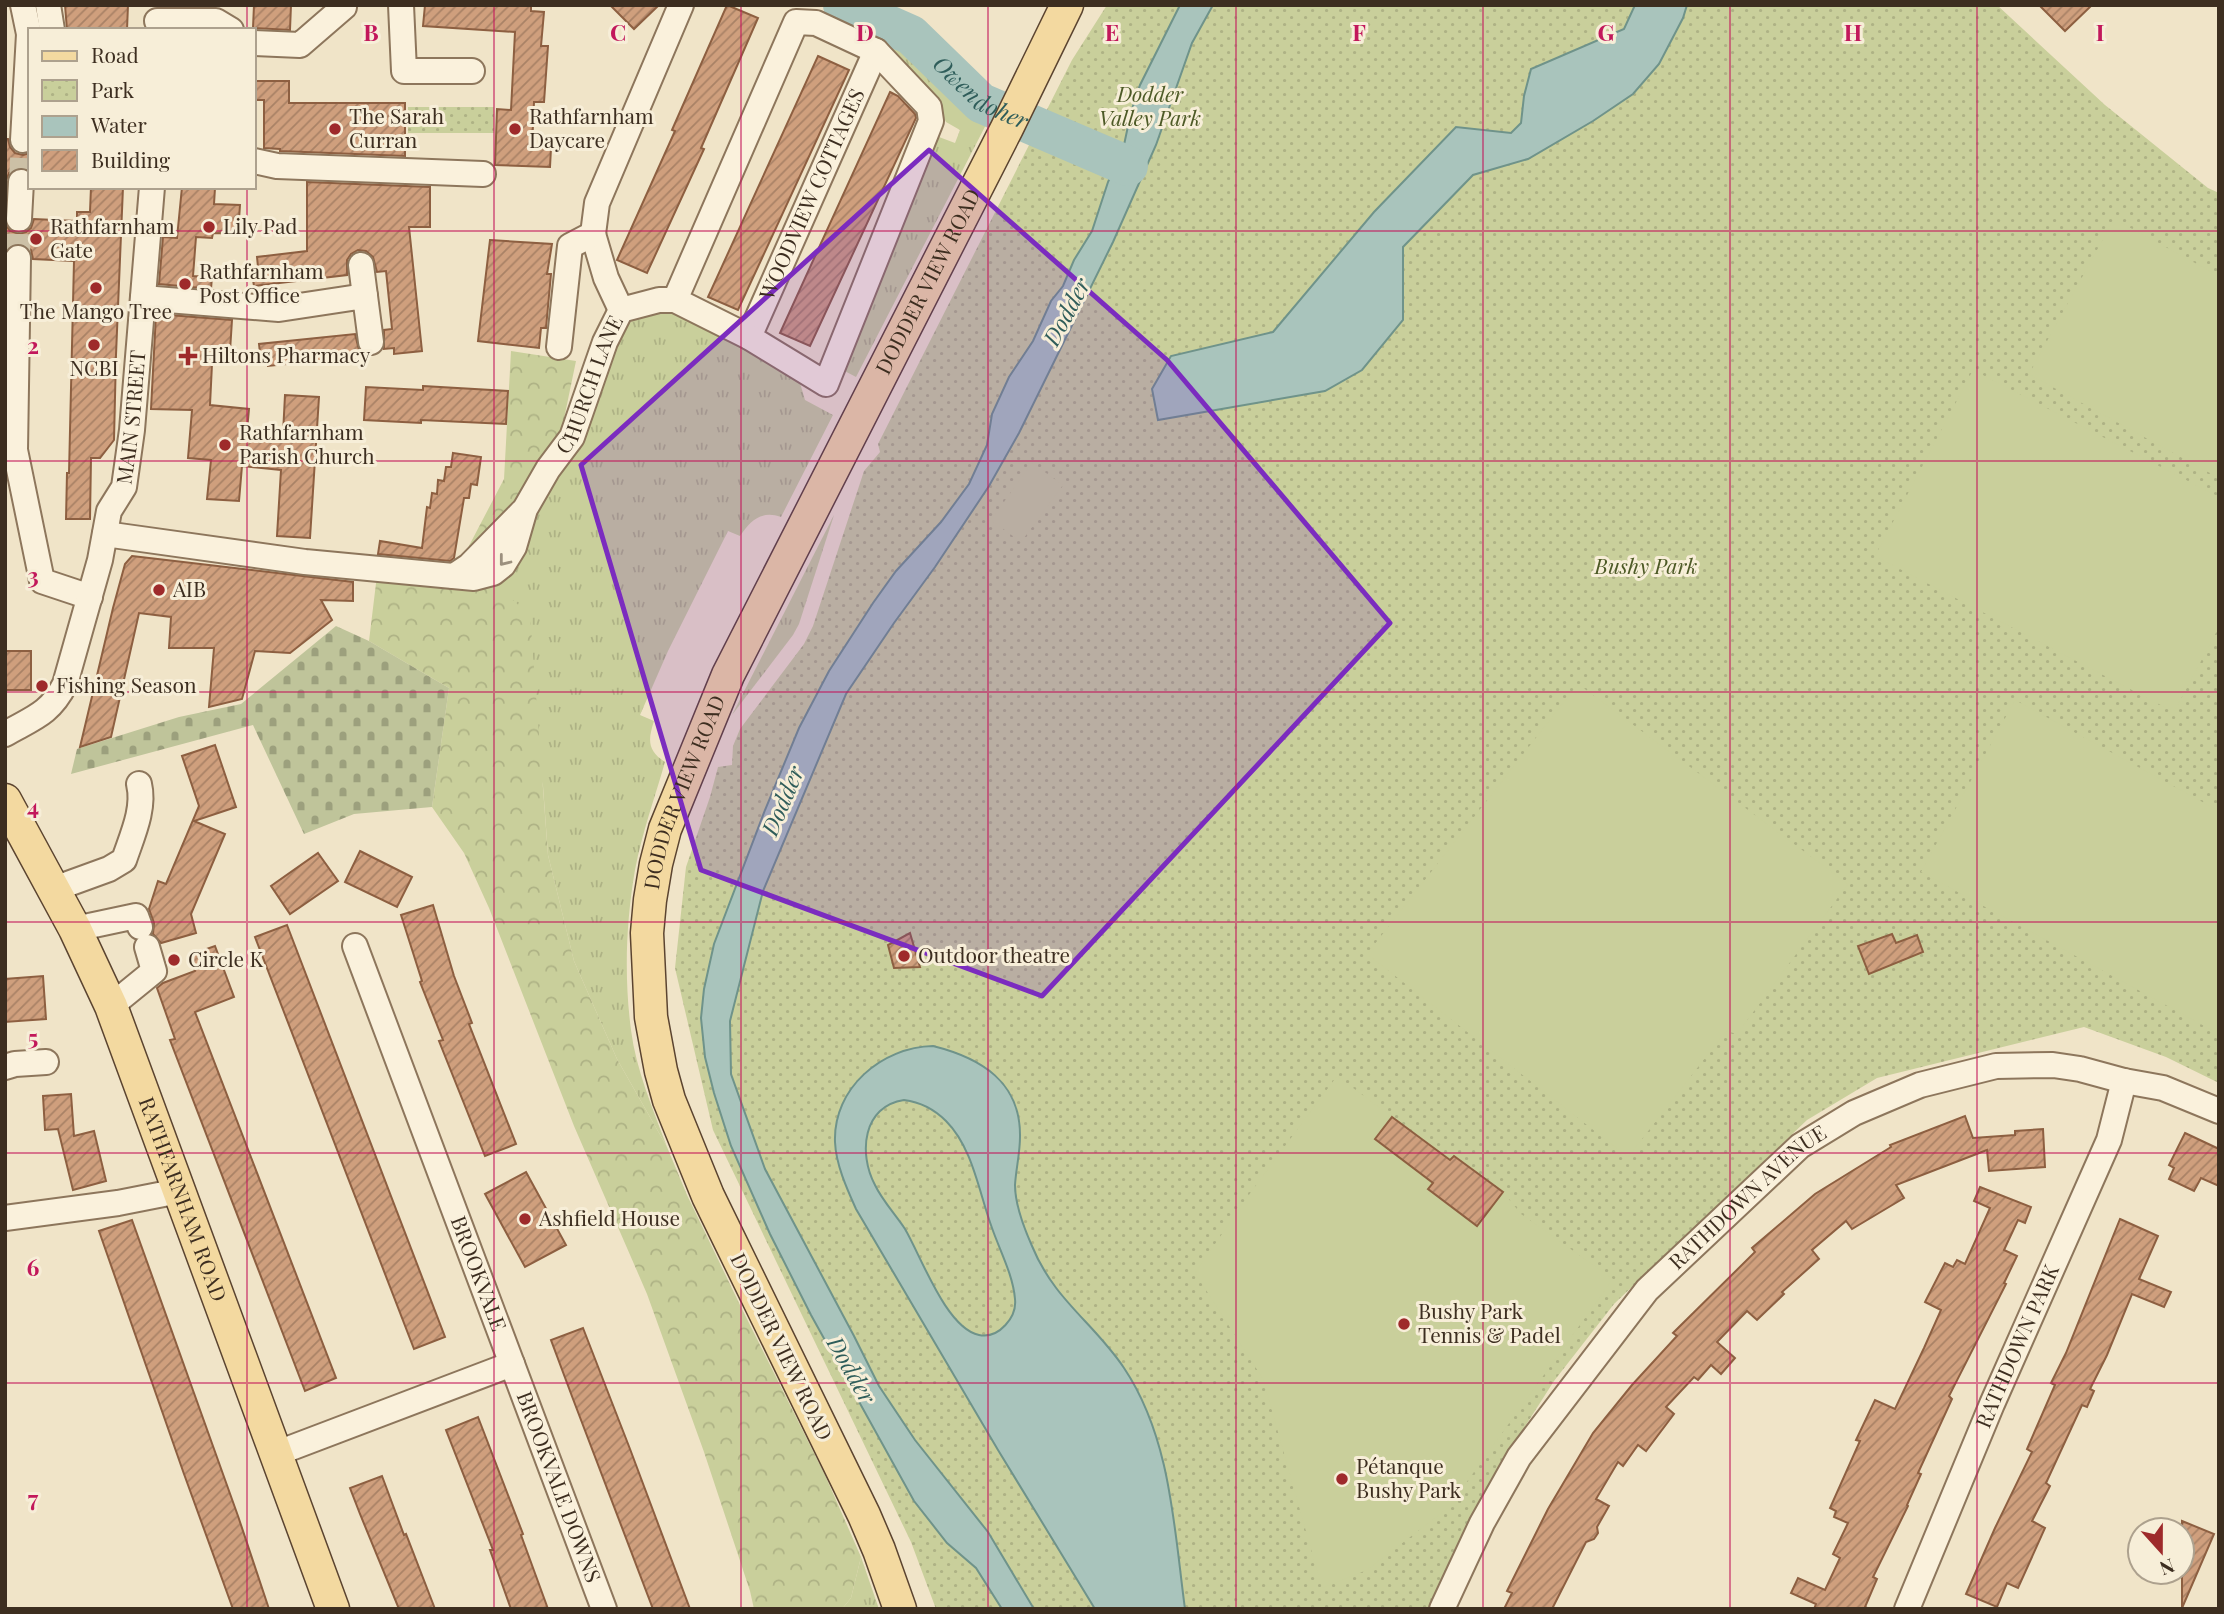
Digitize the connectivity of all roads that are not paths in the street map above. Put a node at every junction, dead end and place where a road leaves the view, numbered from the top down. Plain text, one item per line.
1 (23, 5) edge
2 (48, 5) edge
3 (401, 5) edge
4 (681, 5) edge
5 (1068, 5) edge
6 (344, 8) dead end
7 (157, 19) edge
8 (52, 28) edge
9 (228, 28) edge
10 (28, 29) edge
11 (256, 43) edge
12 (876, 51) junction
13 (472, 71) dead end
14 (28, 74) edge
15 (27, 113) edge
16 (23, 140) dead end
17 (256, 161) edge
18 (483, 174) dead end
19 (152, 189) edge
20 (593, 234) junction
21 (18, 258) tunnel mouth
22 (361, 265) dead end
23 (365, 296) junction
24 (143, 298) junction
25 (675, 300) junction
26 (621, 310) junction
27 (749, 337) junction
28 (371, 342) dead end
29 (559, 346) dead end
30 (105, 534) junction
31 (90, 597) junction
32 (5, 734) edge
33 (139, 783) dead end
34 (5, 800) edge
35 (54, 889) junction
36 (75, 929) junction
37 (355, 946) dead end
38 (111, 1006) junction
39 (46, 1062) dead end
40 (5, 1067) edge
41 (2124, 1081) junction
42 (2219, 1111) edge
43 (179, 1191) junction
44 (5, 1218) edge
45 (512, 1364) junction
46 (275, 1454) junction
47 (333, 1609) edge
48 (604, 1609) edge
49 (900, 1609) edge
50 (1442, 1609) edge
51 (1907, 1609) edge

1 - 10 street
2 - 8 street
3 - 13 street
4 - 20 street
5 - 49 main road, DODDER VIEW ROAD
6 - 11 street
7 - 9 street
12 - 25 street
12 - 27 street, WOODVIEW COTTAGES
12 - 27 street
14 - 15 street
15 - 16 street
17 - 18 street
19 - 24 street, MAIN STREET
20 - 26 street
20 - 29 street
21 - 31 street
22 - 23 street
23 - 24 street
23 - 28 street
24 - 30 street, MAIN STREET
25 - 26 street, CHURCH LANE
25 - 27 street
26 - 30 street, CHURCH LANE
30 - 31 street, MAIN STREET
31 - 32 street, MAIN STREET
33 - 35 street
34 - 35 main road, RATHFARNHAM ROAD
35 - 36 main road, RATHFARNHAM ROAD
36 - 38 main road, RATHFARNHAM ROAD
36 - 38 street
37 - 45 street, BROOKVALE
38 - 43 main road, RATHFARNHAM ROAD
39 - 40 street
41 - 42 street, RATHDOWN AVENUE
41 - 50 street, RATHDOWN AVENUE
41 - 51 street, RATHDOWN PARK
43 - 44 street
43 - 46 main road, RATHFARNHAM ROAD
45 - 46 street
45 - 48 street, BROOKVALE DOWNS
46 - 47 main road, RATHFARNHAM ROAD

